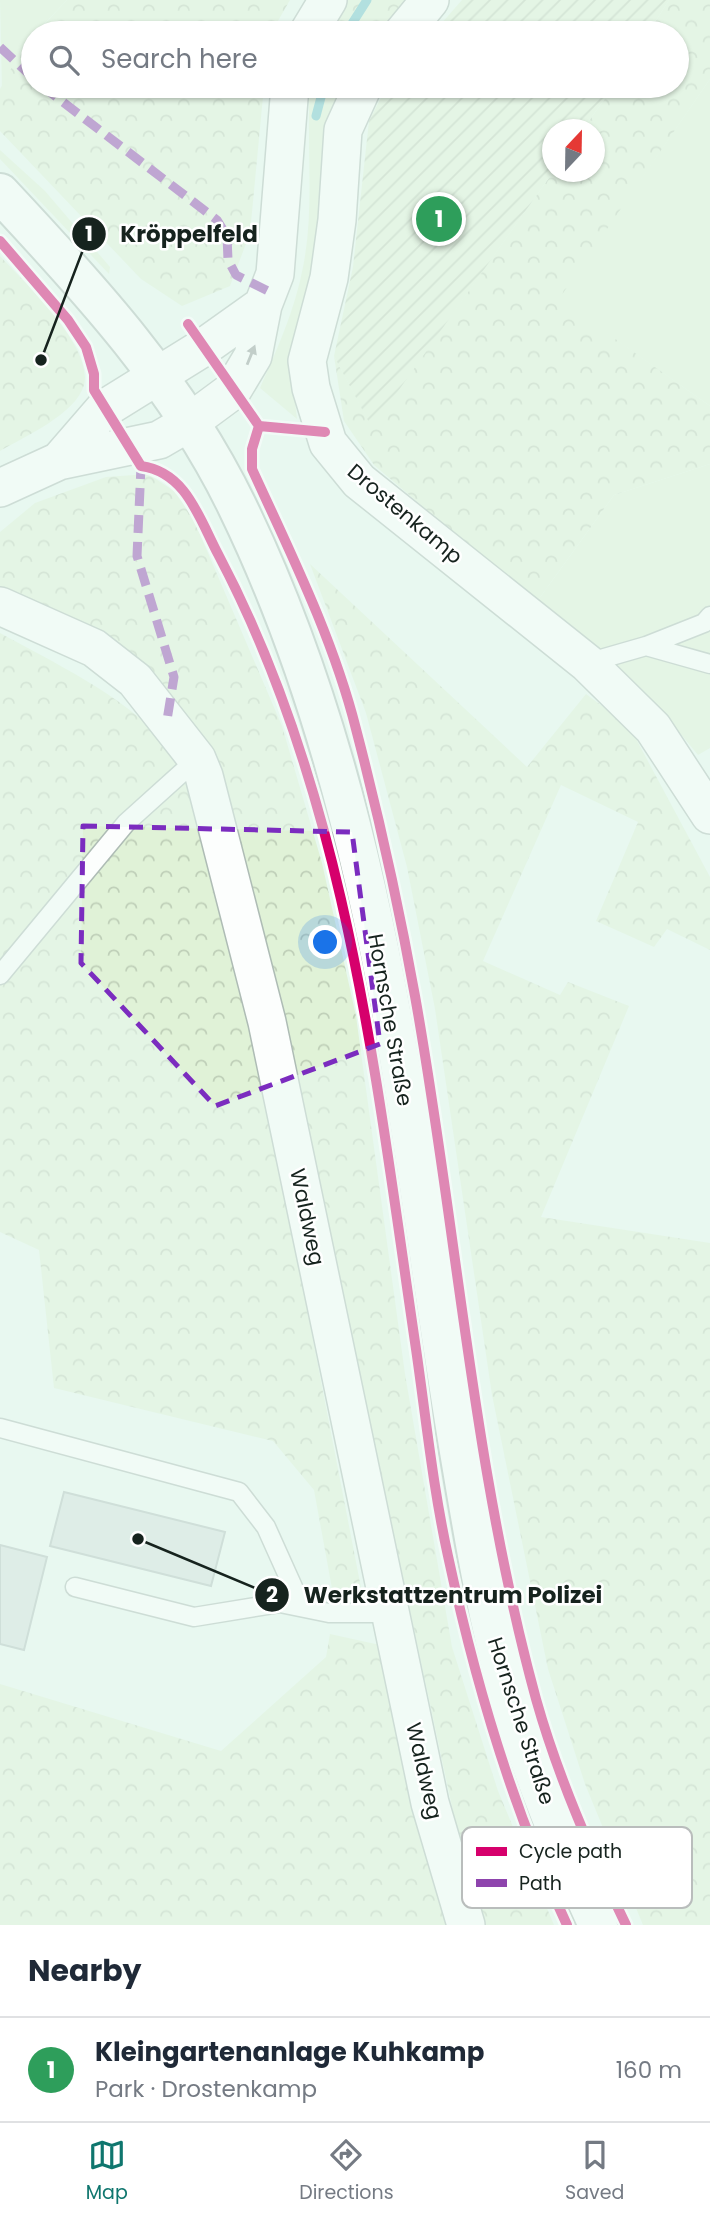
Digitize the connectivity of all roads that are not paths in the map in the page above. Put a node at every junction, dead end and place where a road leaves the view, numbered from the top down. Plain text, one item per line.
1 (328, 0) edge
2 (429, 0) edge
3 (315, 21) edge
4 (412, 21) edge
5 (289, 98) edge
6 (358, 98) edge
7 (0, 193) edge
8 (263, 305) junction
9 (158, 375) junction
10 (190, 422) junction
11 (59, 461) junction
12 (0, 488) edge
13 (0, 606) edge
14 (710, 616) edge
15 (646, 646) junction
16 (587, 663) junction
17 (710, 664) edge
18 (197, 759) junction
19 (710, 815) edge
20 (0, 975) edge
21 (0, 1428) edge
22 (75, 1587) dead end
23 (302, 1607) junction
24 (389, 1613) junction
25 (557, 1827) edge
26 (591, 1908) edge
27 (466, 1925) edge
28 (598, 1925) edge

1 - 3 street
2 - 4 street
5 - 8 street
6 - 16 street, Drostenkamp
7 - 9 main road, Hornsche Straße
8 - 9 street
10 -> 8 street
9 - 10 main road, Hornsche Straße
9 - 11 street
10 - 11 street
10 - 25 main road, Hornsche Straße
11 - 12 street
13 - 18 street, Waldweg
14 - 15 lane
15 - 16 lane
15 - 17 lane
16 - 19 street, Drostenkamp
18 - 20 lane
18 - 24 street, Waldweg
21 - 23 lane
22 - 23 lane
23 - 24 lane
24 - 27 street, Waldweg
26 - 28 main road, Hornsche Straße

